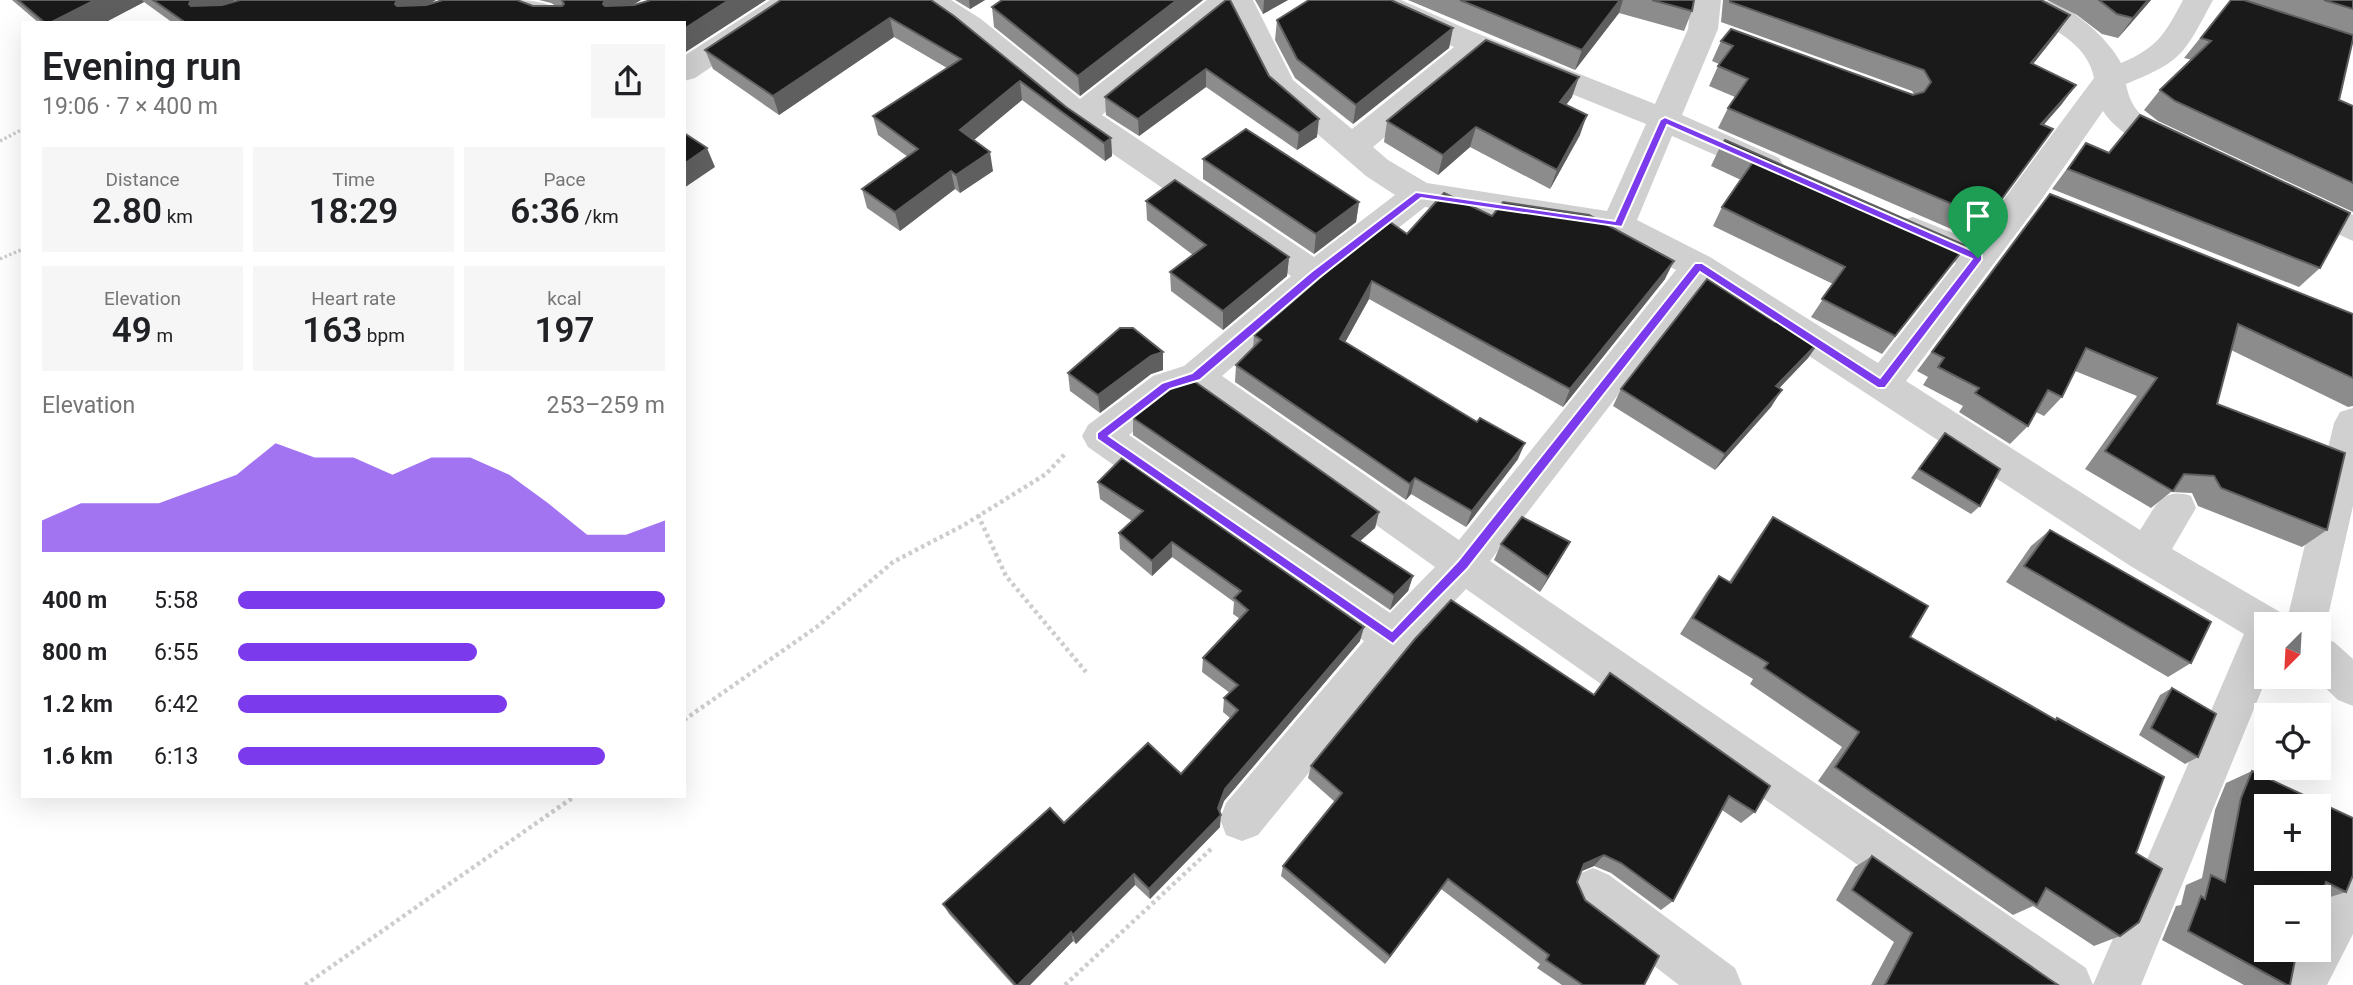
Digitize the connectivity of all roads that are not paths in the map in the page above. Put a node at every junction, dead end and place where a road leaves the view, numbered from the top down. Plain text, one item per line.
1 (521, 0) edge
2 (790, 0) edge
3 (931, 0) edge
4 (1226, 0) edge
5 (1238, 0) edge
6 (1376, 0) edge
7 (2018, 0) edge
8 (2209, 3) edge
9 (553, 21) edge
10 (1713, 23) edge
11 (1476, 44) junction
12 (686, 70) edge
13 (2110, 79) junction
14 (1080, 116) junction
15 (1665, 120) junction
16 (1353, 146) junction
17 (2212, 160) edge
18 (1798, 180) edge
19 (2271, 189) edge
20 (1419, 194) junction
21 (1882, 217) edge
22 (1618, 225) junction
23 (2353, 229) edge
24 (1978, 258) junction
25 (1698, 266) junction
26 (1315, 275) junction
27 (1196, 377) junction
28 (1882, 385) junction
29 (2353, 423) edge
30 (2177, 508) edge
31 (2146, 555) junction
32 (1463, 565) junction
33 (2309, 612) edge
34 (2254, 618) edge
35 (1393, 638) junction
36 (2254, 660) edge
37 (2331, 666) edge
38 (2353, 686) edge
39 (1242, 819) road end
40 (2353, 878) edge
41 (1593, 891) dead end
42 (2331, 927) edge
43 (2313, 962) edge
44 (1718, 985) edge
45 (2069, 985) edge
46 (2117, 985) edge
47 (2304, 985) edge

1 - 9 street
2 - 12 street
3 - 14 street
4 - 14 street
5 - 16 street
6 - 11 street
7 - 13 street
8 - 13 street
10 - 15 street
11 - 15 street
11 - 16 street
13 - 17 street
13 - 24 street
14 - 26 street
15 - 18 street
15 - 22 street
16 - 20 street
19 - 23 street
20 - 22 street
20 - 26 street
21 - 24 street
22 - 25 street
24 - 28 street
25 - 28 street
25 - 32 street
26 - 27 street
27 - 32 street
27 - 35 street
28 - 31 street
29 - 33 street
30 - 31 street
31 - 34 street
32 - 35 street
32 - 45 street
35 - 39 street
36 - 46 street
37 - 38 street
40 - 42 street
41 - 44 street
43 - 47 street

